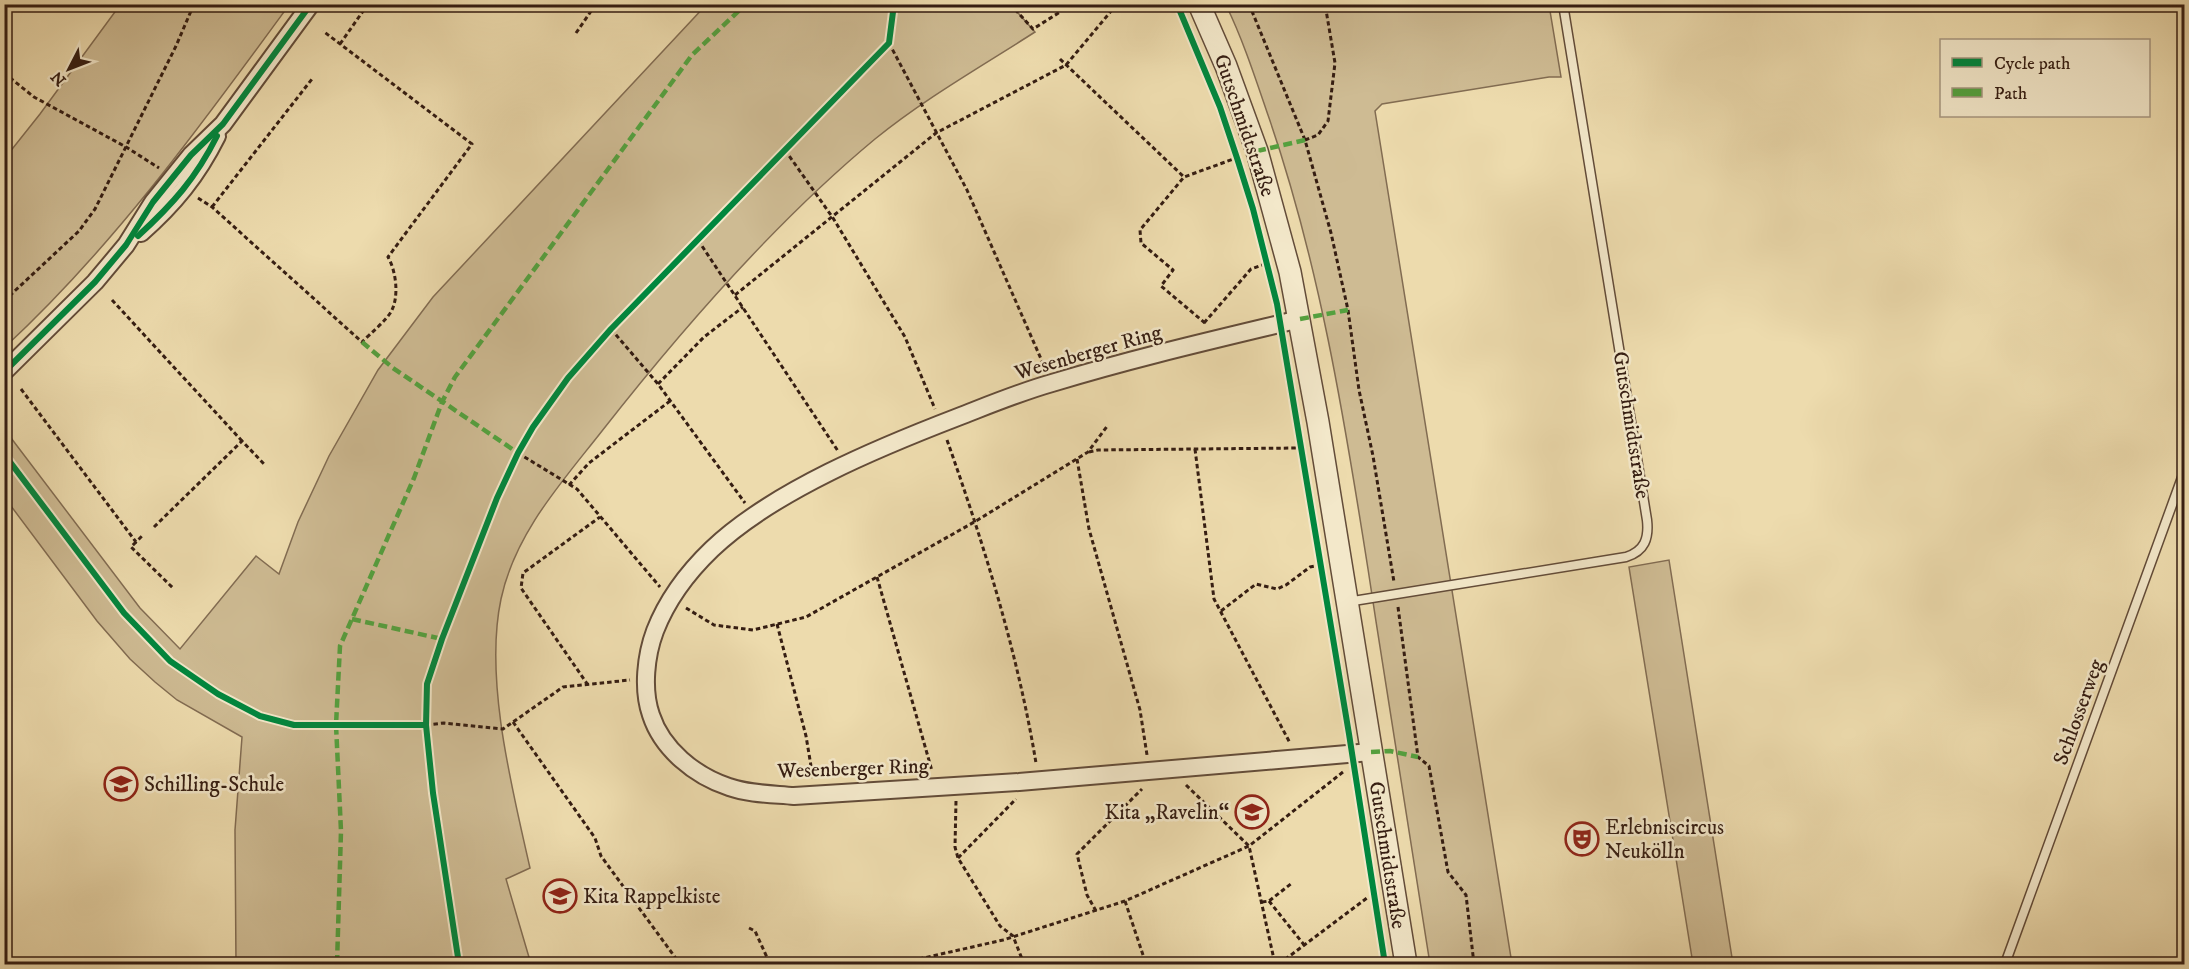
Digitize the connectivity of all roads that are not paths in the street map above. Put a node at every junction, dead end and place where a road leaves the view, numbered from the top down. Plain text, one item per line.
1 (311, 4) edge
2 (1199, 4) edge
3 (1563, 4) edge
4 (1300, 319) junction
5 (4, 372) edge
6 (2184, 472) edge
7 (1347, 602) junction
8 (1371, 752) junction
9 (1406, 964) edge
10 (2005, 964) edge

1 - 5 street
2 - 4 street, Gutschmidtstraße
3 - 7 lane, Gutschmidtstraße
4 - 7 street, Gutschmidtstraße
4 - 8 street, Wesenberger Ring
6 - 10 lane, Schlosserweg
7 - 8 street, Gutschmidtstraße
8 - 9 street, Gutschmidtstraße

